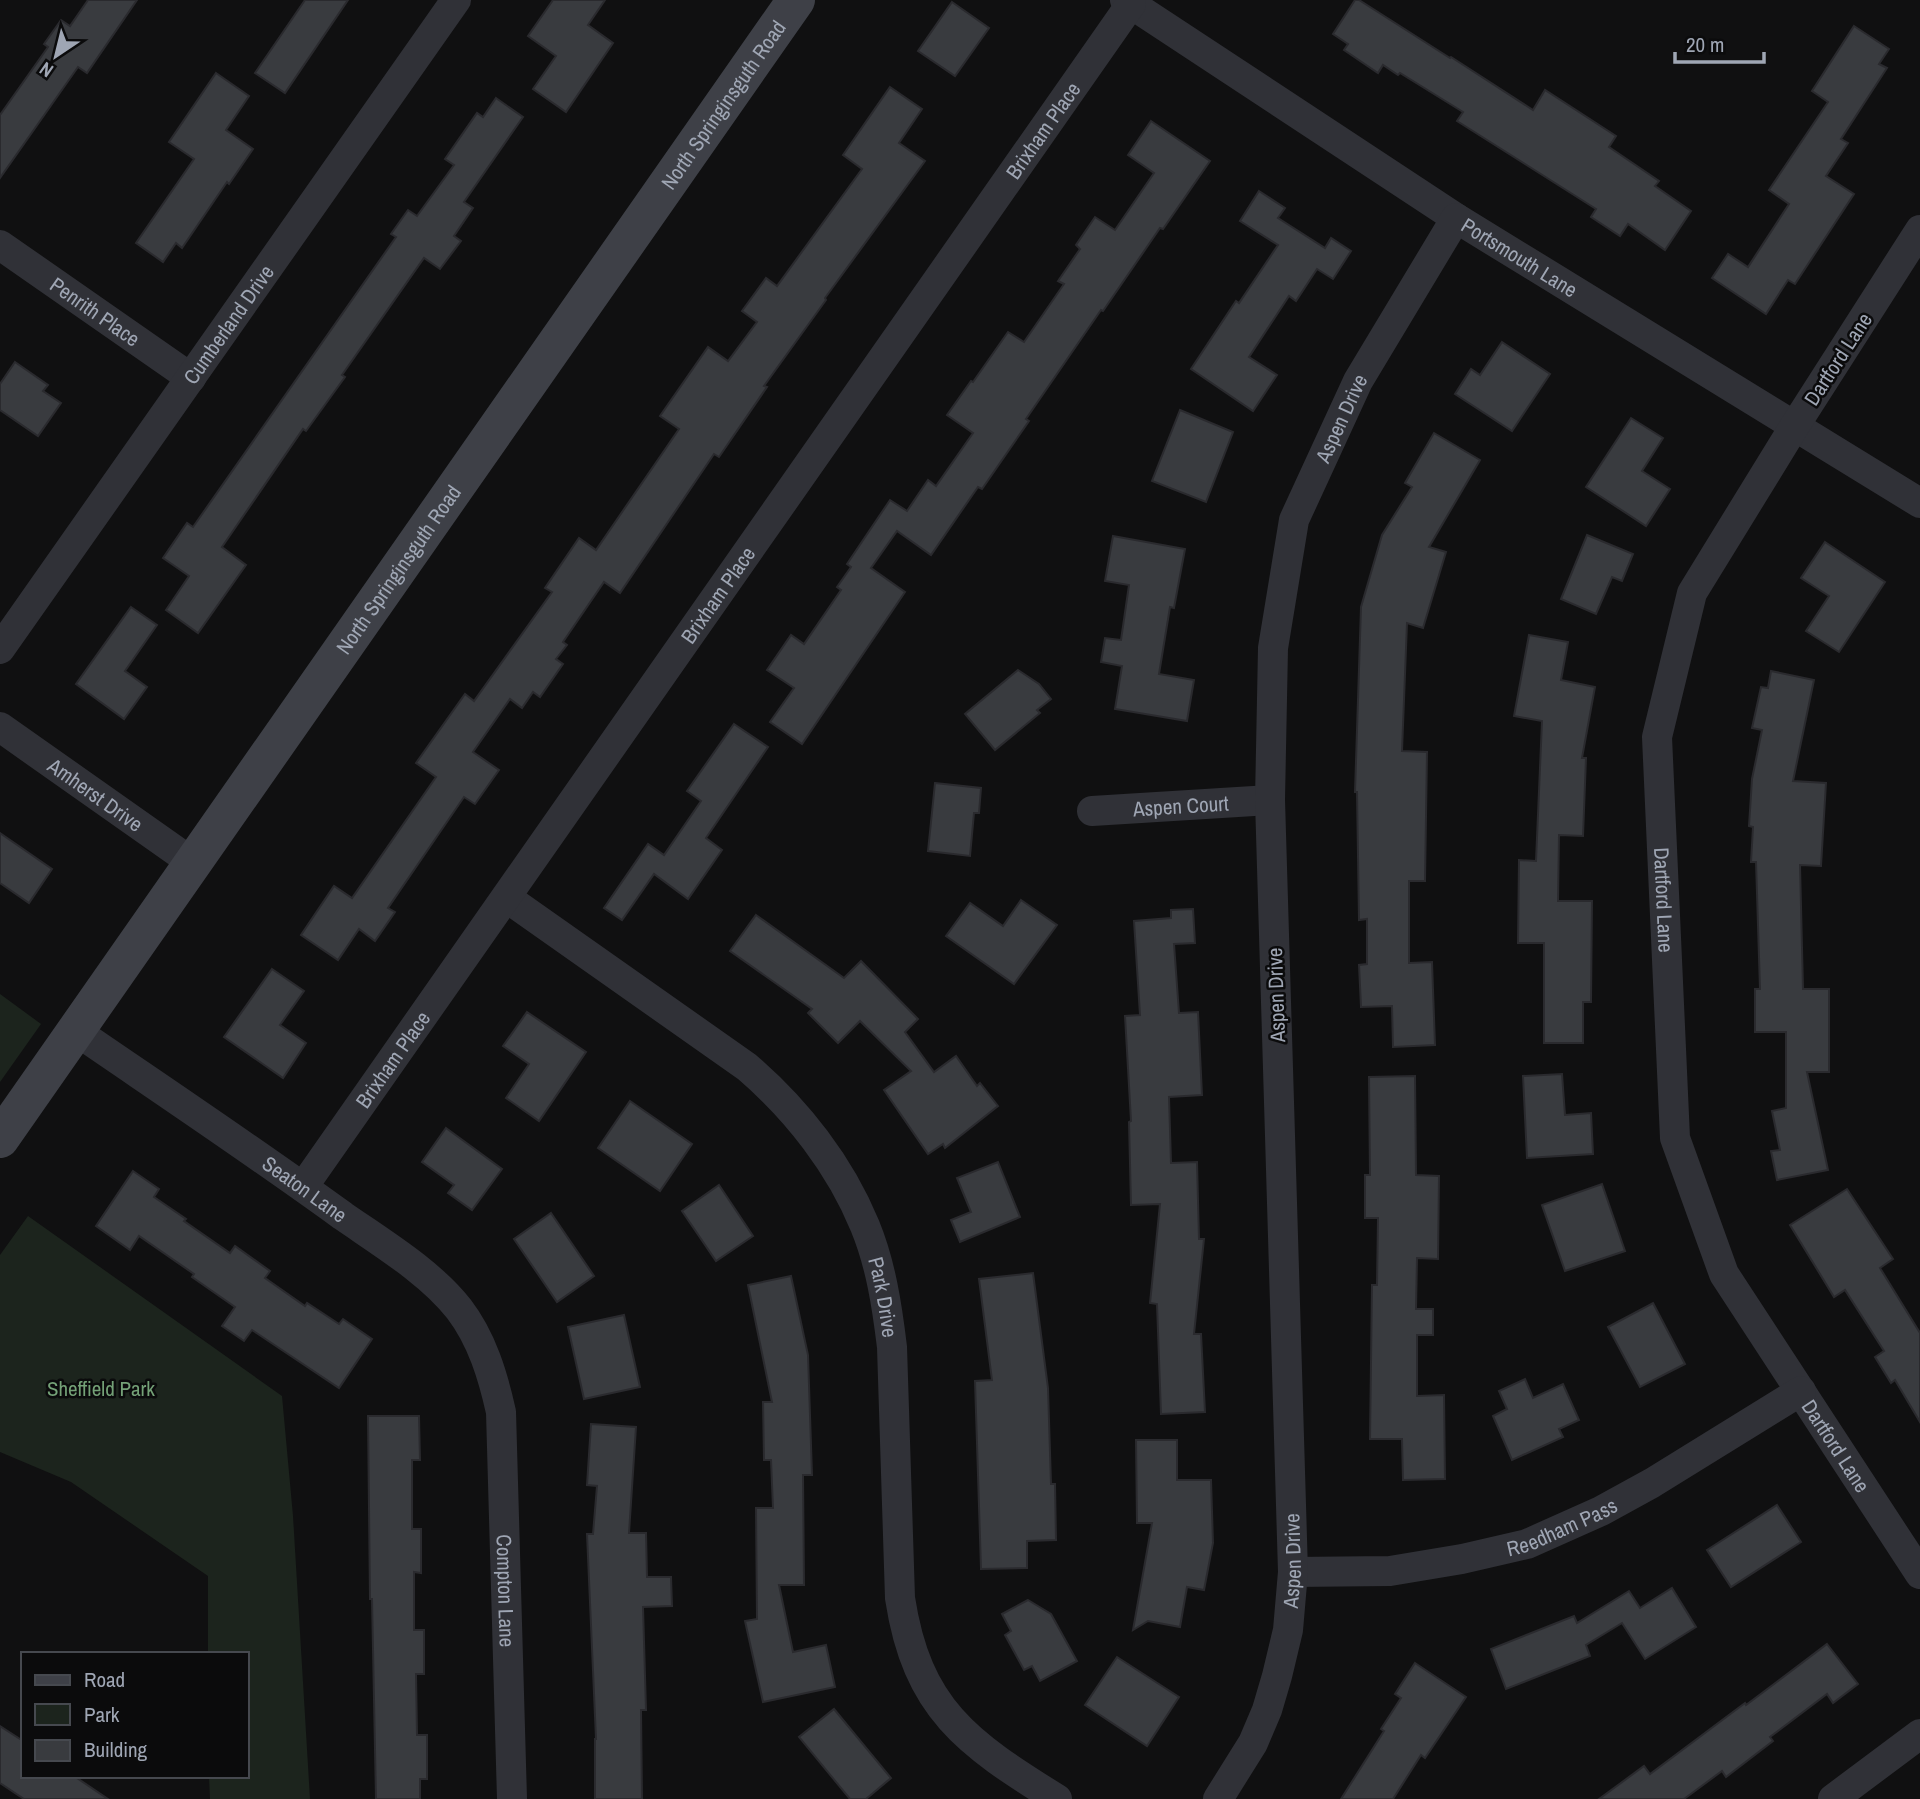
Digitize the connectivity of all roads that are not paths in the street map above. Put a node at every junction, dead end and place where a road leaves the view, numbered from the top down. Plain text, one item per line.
1 (456, 0) edge
2 (796, 0) edge
3 (1128, 2) edge
4 (1456, 218) junction
5 (1920, 230) edge
6 (0, 245) edge
7 (191, 377) junction
8 (1794, 427) junction
9 (1920, 503) edge
10 (0, 649) edge
11 (0, 727) edge
12 (1270, 800) junction
13 (1092, 811) dead end
14 (193, 863) junction
15 (507, 898) junction
16 (76, 1031) junction
17 (0, 1139) edge
18 (303, 1187) junction
19 (494, 1382) joint
20 (1801, 1391) junction
21 (1293, 1572) junction
22 (1920, 1574) edge
23 (1920, 1734) edge
24 (512, 1799) edge
25 (1056, 1799) edge
26 (1218, 1799) edge
27 (1833, 1799) edge

1 - 7 street, Cumberland Drive
2 - 14 street, North Springinsguth Road
3 - 4 street, Portsmouth Lane
3 - 15 street, Brixham Place
4 - 8 street, Portsmouth Lane
4 - 12 street, Aspen Drive
5 - 8 street, Dartford Lane
6 - 7 street, Penrith Place
7 - 10 street, Cumberland Drive
8 - 9 street, Portsmouth Lane
8 - 20 street, Dartford Lane
11 - 14 street, Amherst Drive
12 - 13 street, Aspen Court
12 - 21 street, Aspen Drive
14 - 16 street, North Springinsguth Road
15 - 18 street, Brixham Place
15 - 25 street, Park Drive
16 - 17 street, North Springinsguth Road
16 - 18 street, Seaton Lane
18 - 19 street, Seaton Lane
19 - 24 street, Compton Lane
20 - 21 street, Reedham Pass
20 - 22 street, Dartford Lane
21 - 26 street, Aspen Drive
23 - 27 street

